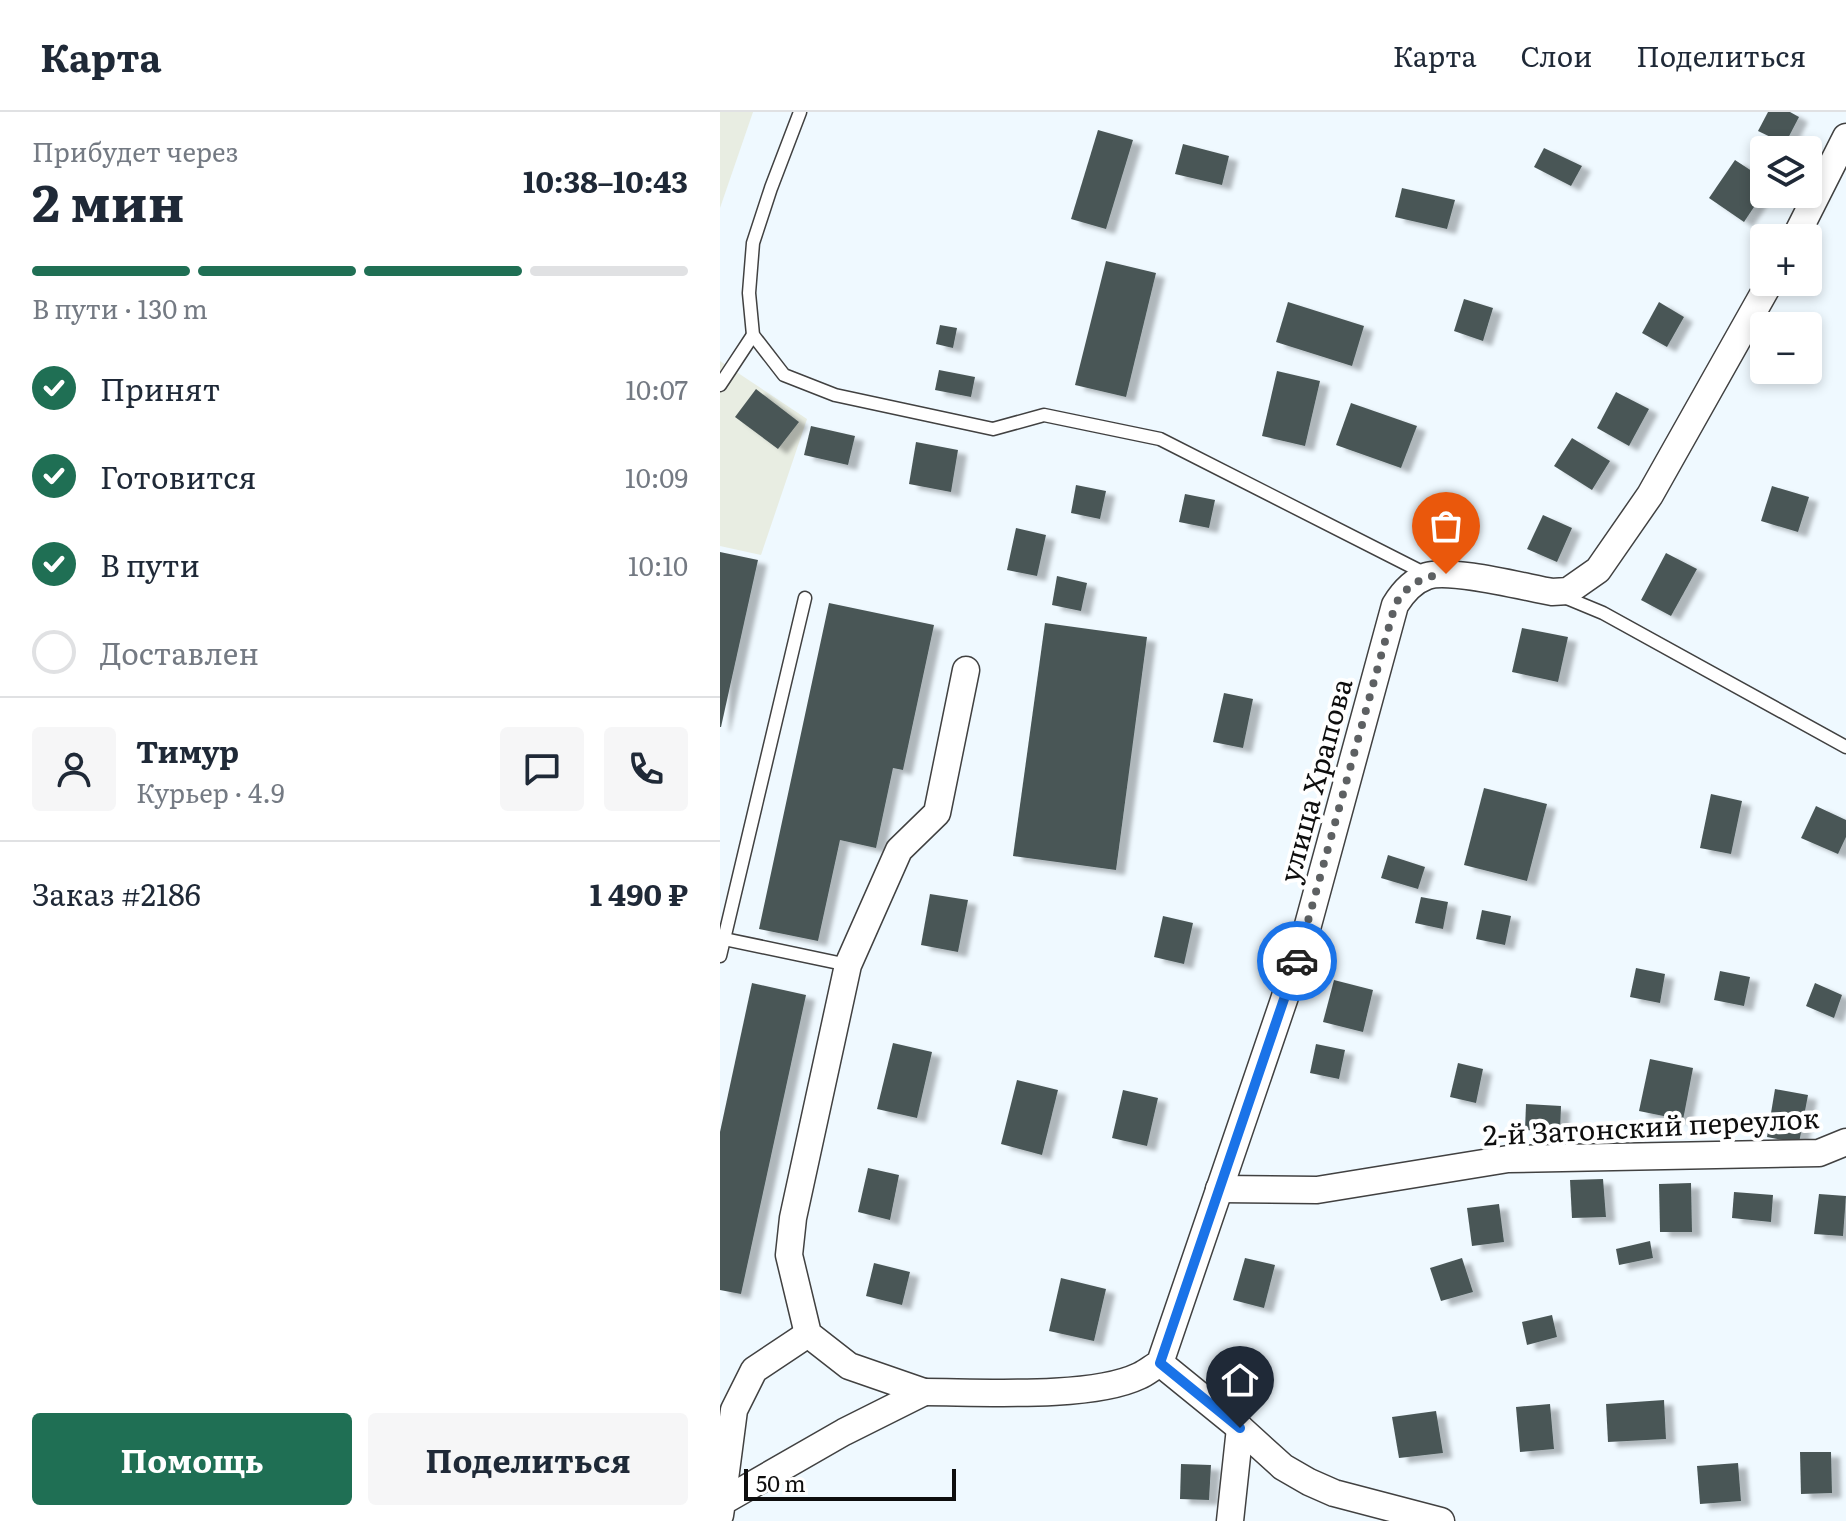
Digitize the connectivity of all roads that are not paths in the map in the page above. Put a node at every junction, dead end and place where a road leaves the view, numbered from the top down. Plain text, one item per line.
1 (800, 112) edge
2 (1846, 137) edge
3 (1802, 224) edge
4 (1762, 296) edge
5 (753, 335) junction
6 (720, 385) edge
7 (1428, 575) junction
8 (1552, 592) junction
9 (805, 598) dead end
10 (966, 670) dead end
11 (1846, 747) edge
12 (722, 939) edge
13 (720, 956) edge
14 (848, 965) junction
15 (1846, 1142) edge
16 (1219, 1189) junction
17 (808, 1334) junction
18 (1160, 1363) junction
19 (924, 1392) junction
20 (1240, 1428) junction
21 (721, 1506) edge
22 (1230, 1521) edge
23 (1441, 1521) edge

1 - 5 lane
2 - 3 street
4 - 8 street
5 - 6 lane
5 - 7 lane
7 - 8 street
7 - 16 street, улица Храпова
8 - 11 lane
9 - 12 lane
10 - 14 street
12 - 13 lane
12 - 14 lane
14 - 17 street
15 - 16 street, 2-й Затонский переулок
16 - 18 street, улица Храпова
17 - 19 street
17 - 21 street
18 - 19 street
18 - 20 street
19 - 21 street
20 - 22 street
20 - 23 street

